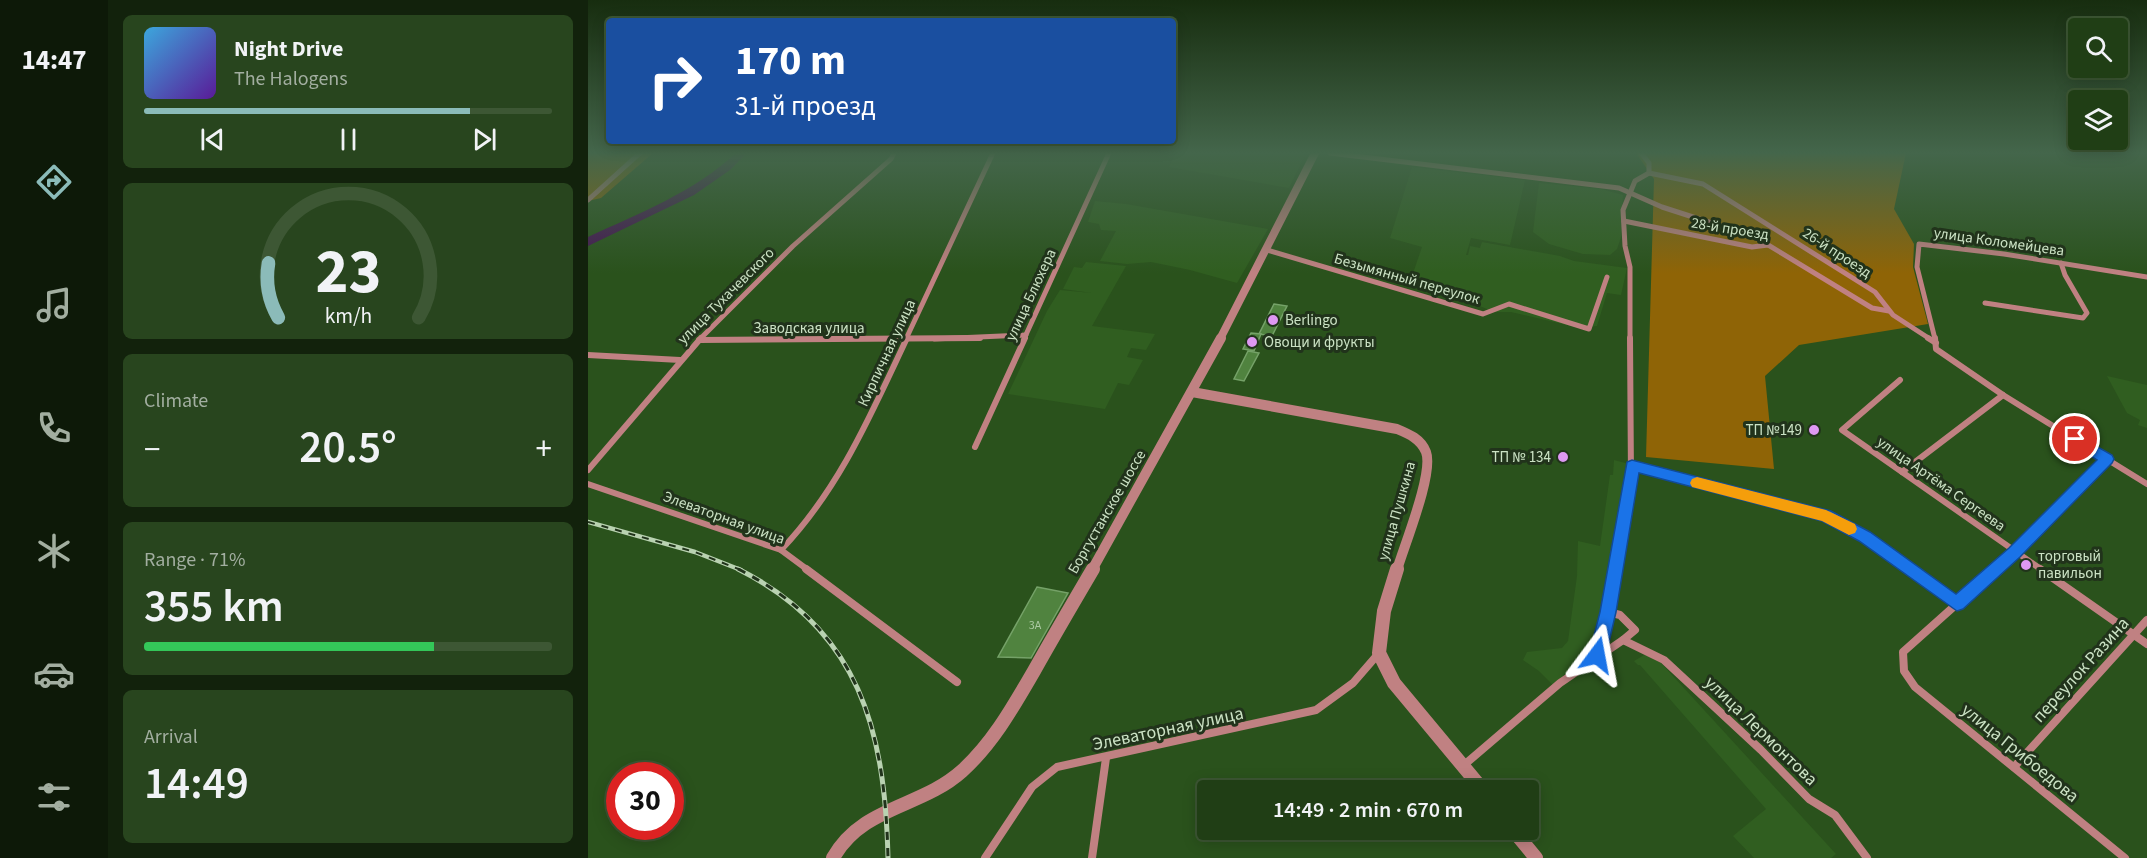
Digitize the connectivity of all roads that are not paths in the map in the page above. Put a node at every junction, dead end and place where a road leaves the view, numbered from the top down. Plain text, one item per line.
1 (852, 193) edge
2 (974, 193) edge
3 (1091, 193) edge
4 (1295, 193) edge
5 (1631, 193) edge
6 (1633, 193) edge
7 (1717, 193) edge
8 (1624, 221) junction
9 (1769, 245) junction
10 (1267, 250) junction
11 (2061, 263) junction
12 (1608, 277) dead end
13 (2147, 277) edge
14 (1985, 303) dead end
15 (1890, 311) junction
16 (1026, 335) junction
17 (906, 339) junction
18 (699, 340) junction
19 (1936, 346) junction
20 (588, 355) edge
21 (680, 360) junction
22 (1900, 380) dead end
23 (1192, 392) junction
24 (2003, 395) junction
25 (975, 447) dead end
26 (2107, 459) junction
27 (1632, 466) junction
28 (588, 470) edge
29 (1902, 472) junction
30 (588, 484) edge
31 (2147, 484) edge
32 (781, 550) junction
33 (2015, 552) junction
34 (1957, 604) junction
35 (1608, 612) junction
36 (2147, 620) edge
37 (2133, 634) junction
38 (1623, 640) junction
39 (2147, 644) edge
40 (1379, 653) junction
41 (1597, 655) junction
42 (957, 682) dead end
43 (1106, 758) junction
44 (1463, 766) junction
45 (2014, 767) junction
46 (1475, 780) edge
47 (1521, 840) edge
48 (833, 858) edge
49 (985, 858) edge
50 (1092, 858) edge
51 (1536, 858) edge
52 (1867, 858) edge
53 (2125, 858) edge

1 - 18 street, улица Тухачевского
2 - 17 street, Кирпичная улица
3 - 16 street, улица Блюхера
4 - 10 street, Боргустанское шоссе
5 - 8 street
6 - 9 street
7 - 15 street, 26-й проезд
8 - 9 street, 28-й проезд
8 - 27 street
9 - 15 street, 28-й проезд
10 - 12 street, Безымянный переулок
10 - 23 street, Боргустанское шоссе
11 - 13 street, улица Коломейцева
11 - 14 street
11 - 19 street, улица Коломейцева
15 - 19 street, 26-й проезд
16 - 17 street, Заводская улица
16 - 25 street, улица Блюхера
17 - 18 street, Заводская улица
17 - 32 street, Кирпичная улица
18 - 21 street, улица Тухачевского
19 - 24 street, 26-й проезд
20 - 21 street
21 - 28 street, улица Тухачевского
22 - 29 street, улица Артёма Сергеева
23 - 40 street, улица Пушкина
23 - 48 street, Боргустанское шоссе
24 - 26 street, 26-й проезд
24 - 29 street
26 - 31 street, 26-й проезд
26 - 33 street
27 - 34 street
27 - 35 street
29 - 33 street, улица Артёма Сергеева
30 - 32 street, Элеваторная улица
32 - 42 street, Элеваторная улица
33 - 34 street
33 - 37 street, улица Артёма Сергеева
34 - 45 street, улица Грибоедова
35 - 38 street
35 - 41 street
36 - 37 street, переулок Разина
37 - 39 street, улица Артёма Сергеева
37 - 45 street, переулок Разина
38 - 41 street
38 - 52 street, улица Лермонтова
40 - 43 street, Элеваторная улица
40 - 44 street
41 - 44 street
43 - 49 street, Элеваторная улица
43 - 50 street
44 - 46 street
45 - 53 street, улица Грибоедова
47 - 51 street

